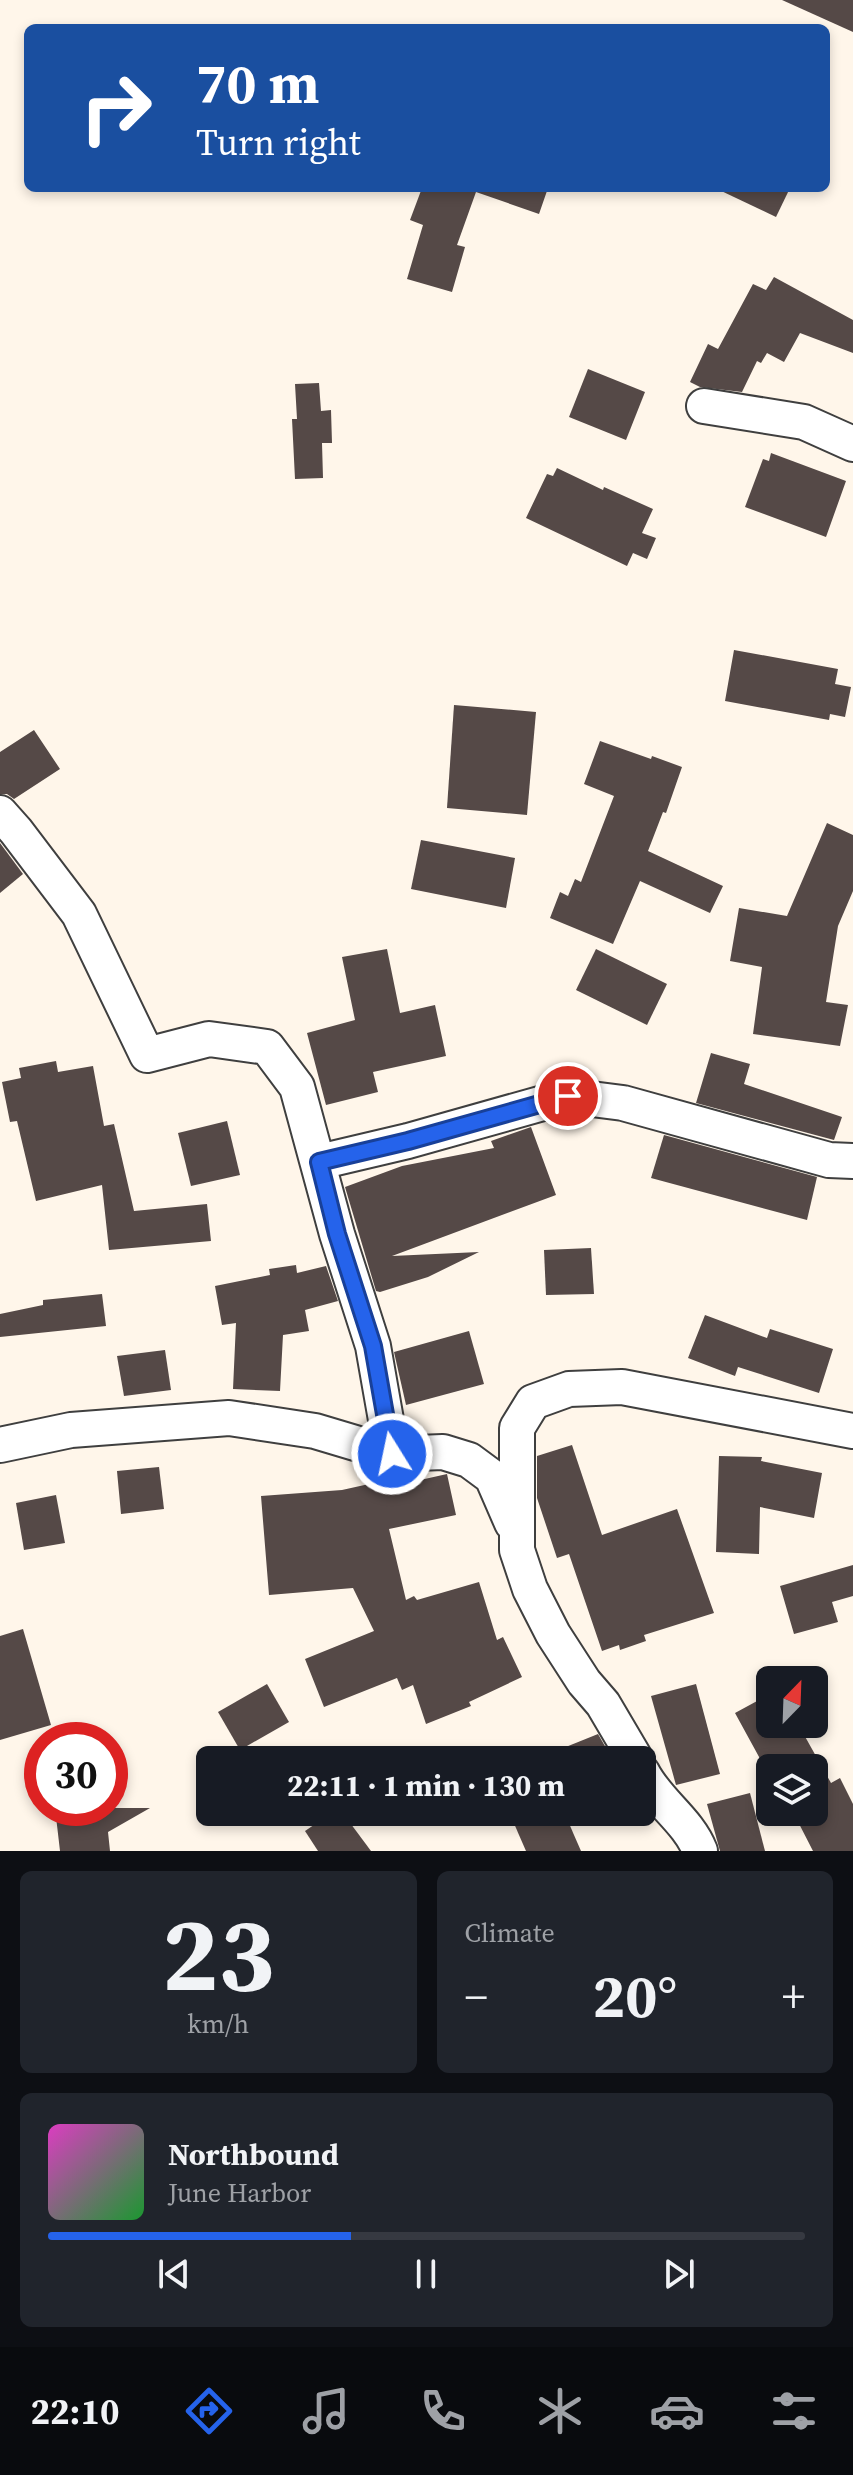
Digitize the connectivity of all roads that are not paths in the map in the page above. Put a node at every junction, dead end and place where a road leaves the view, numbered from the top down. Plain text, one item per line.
1 (704, 406) dead end
2 (853, 444) edge
3 (0, 813) edge
4 (853, 1161) edge
5 (319, 1162) junction
6 (853, 1431) edge
7 (0, 1445) edge
8 (392, 1454) junction
9 (517, 1534) junction
10 (628, 1746) edge
11 (656, 1793) edge
12 (700, 1851) edge

1 - 2 street
3 - 5 street
4 - 5 street
5 - 8 street
6 - 9 street
7 - 8 street
8 - 9 street
9 - 10 street
11 - 12 street

